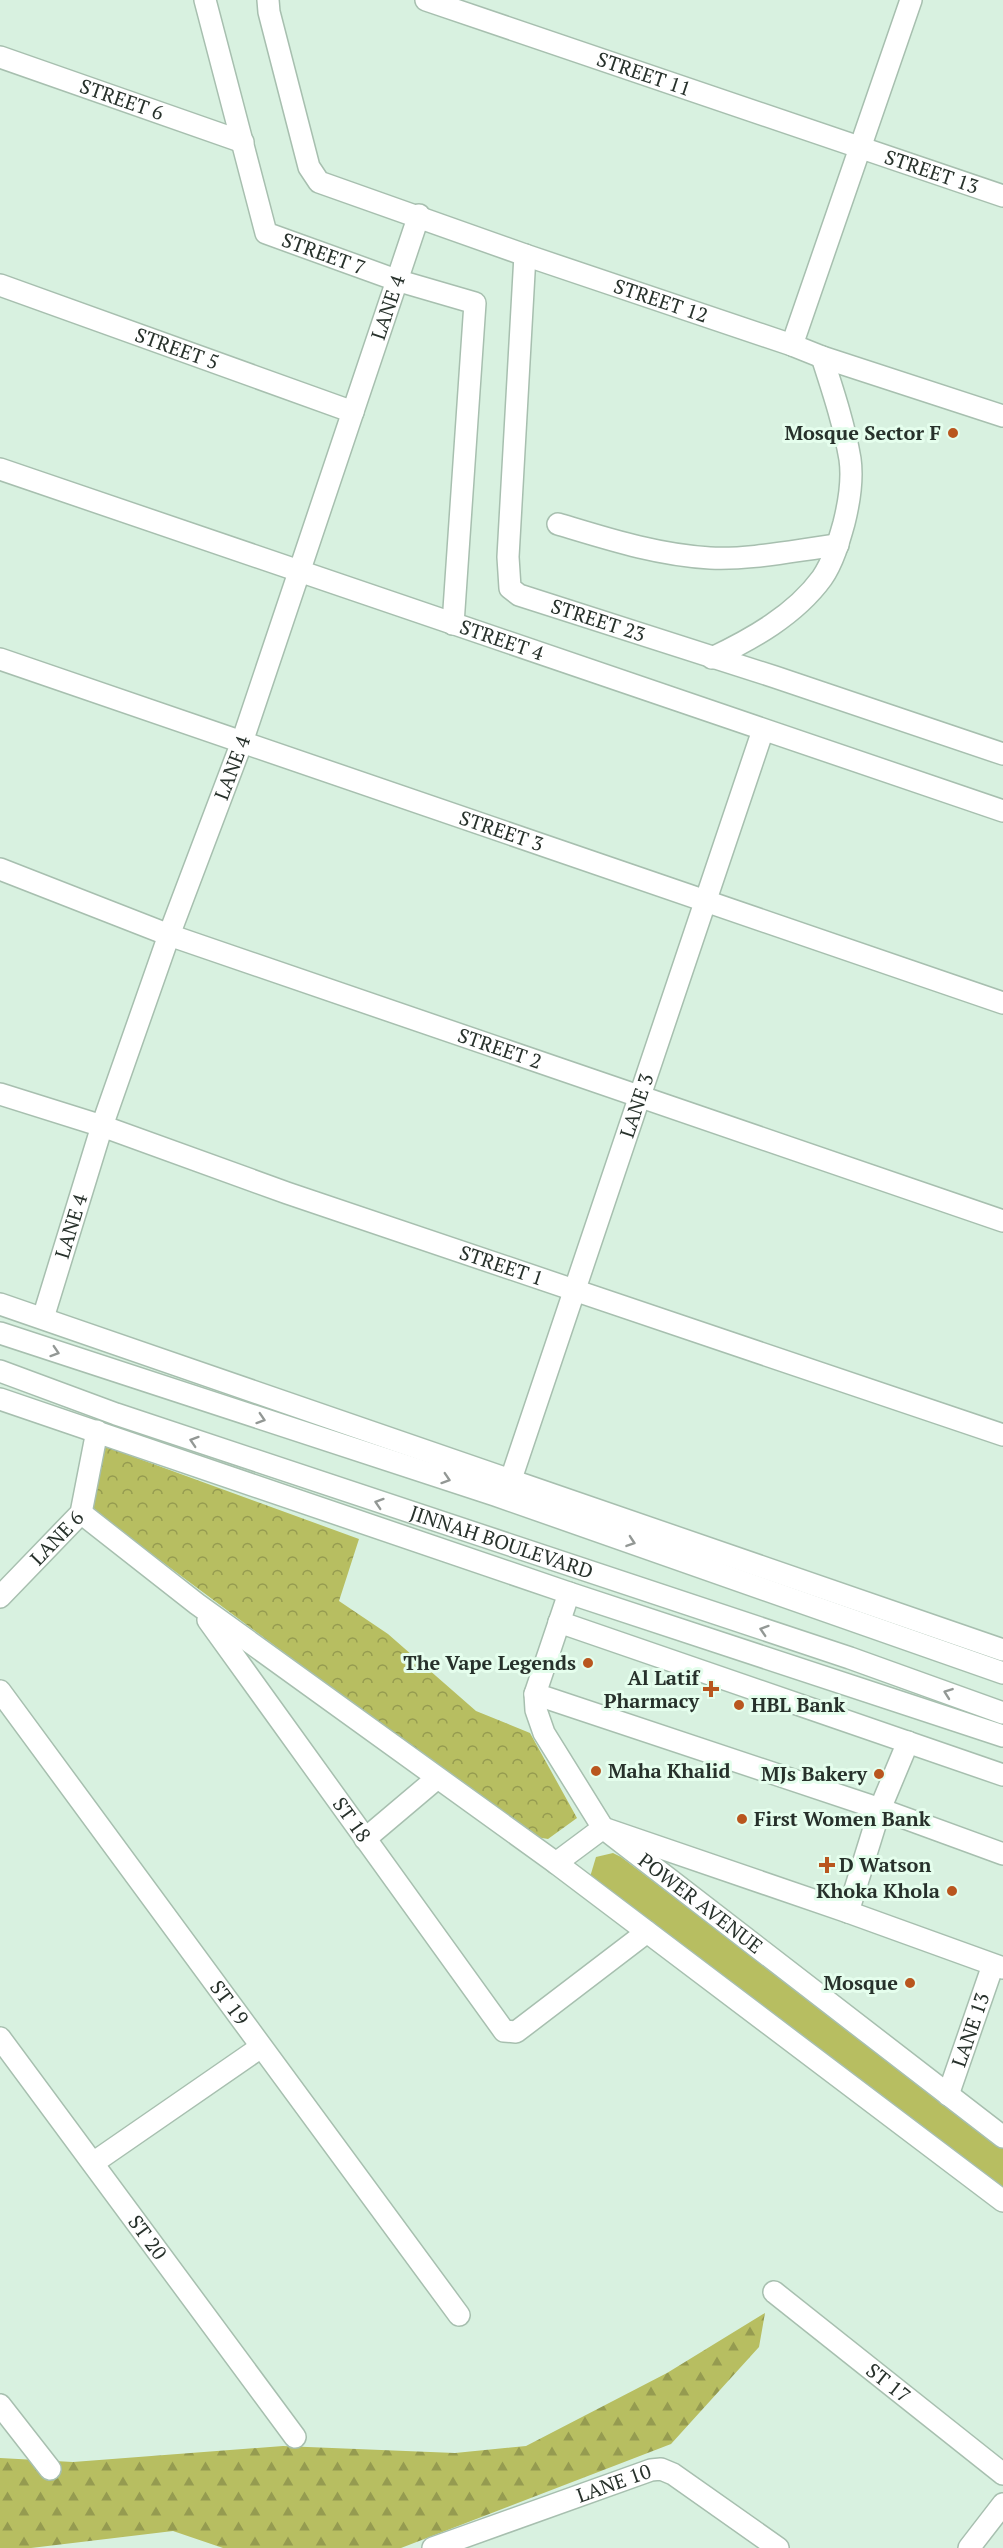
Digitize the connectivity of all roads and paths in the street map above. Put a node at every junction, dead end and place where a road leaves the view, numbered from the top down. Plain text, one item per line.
1 (206, 0) edge
2 (268, 0) edge
3 (426, 0) edge
4 (911, 0) edge
5 (469, 7) edge
6 (0, 57) edge
7 (243, 142) junction
8 (861, 147) junction
9 (1003, 196) edge
10 (419, 215) junction
11 (525, 255) junction
12 (396, 280) junction
13 (0, 285) edge
14 (792, 345) junction
15 (822, 357) junction
16 (353, 412) junction
17 (1003, 416) edge
18 (0, 469) edge
19 (558, 524) dead end
20 (838, 545) junction
21 (300, 572) junction
22 (453, 624) junction
23 (712, 657) junction
24 (0, 658) edge
25 (763, 730) junction
26 (242, 742) junction
27 (1003, 754) edge
28 (1003, 811) edge
29 (0, 869) edge
30 (705, 901) junction
31 (169, 935) junction
32 (1003, 1003) edge
33 (0, 1094) edge
34 (640, 1095) junction
35 (102, 1126) junction
36 (1003, 1221) edge
37 (574, 1290) junction
38 (0, 1304) edge
39 (43, 1318) junction
40 (0, 1333) edge
41 (0, 1371) edge
42 (0, 1399) edge
43 (97, 1431) junction
44 (1003, 1435) edge
45 (511, 1479) junction
46 (81, 1513) junction
47 (569, 1593) junction
48 (0, 1597) edge
49 (197, 1604) junction
50 (559, 1622) junction
51 (1002, 1645) edge
52 (1003, 1673) edge
53 (0, 1692) edge
54 (535, 1694) junction
55 (1003, 1713) edge
56 (1003, 1736) edge
57 (908, 1742) junction
58 (1003, 1775) edge
59 (436, 1779) junction
60 (880, 1809) junction
61 (603, 1828) junction
62 (365, 1839) junction
63 (1003, 1854) edge
64 (556, 1863) junction
65 (848, 1912) junction
66 (648, 1932) junction
67 (998, 1966) edge
68 (0, 2038) edge
69 (261, 2047) junction
70 (948, 2095) junction
71 (1003, 2137) edge
72 (93, 2163) junction
73 (1003, 2201) edge
74 (774, 2292) dead end
75 (459, 2315) dead end
76 (0, 2405) edge
77 (10, 2434) edge
78 (295, 2437) dead end
79 (50, 2469) dead end
80 (1003, 2474) edge
81 (1003, 2504) edge
82 (433, 2548) edge
83 (778, 2548) edge
84 (969, 2548) edge

1 - 7 street, STREET 7
2 - 10 street, STREET 12
3 - 5 street, STREET 11
4 - 8 street
5 - 8 street, STREET 11
6 - 7 street, STREET 6
7 - 12 street, STREET 7
8 - 9 street, STREET 13
8 - 14 street
10 - 11 street, STREET 12
10 - 12 street, LANE 4
11 - 14 street, STREET 12
11 - 23 street, STREET 23
12 - 16 street, LANE 4
12 - 22 street, STREET 7
13 - 16 street, STREET 5
14 - 15 street, STREET 12
15 - 17 street, STREET 12
15 - 20 street
16 - 21 street, LANE 4
18 - 21 street, STREET 4
19 - 20 street
20 - 23 street
21 - 22 street, STREET 4
21 - 26 street, LANE 4
22 - 25 street, STREET 4
23 - 27 street, STREET 23
24 - 26 street, STREET 3
25 - 28 street, STREET 4
25 - 30 street, LANE 3
26 - 30 street, STREET 3
26 - 31 street, LANE 4
29 - 31 street, STREET 2
30 - 32 street, STREET 3
30 - 34 street, LANE 3
31 - 34 street, STREET 2
31 - 35 street, LANE 4
33 - 35 street, STREET 1
34 - 36 street, STREET 2
34 - 37 street, LANE 3
35 - 37 street, STREET 1
35 - 39 street, LANE 4
37 - 44 street, STREET 1
37 - 45 street, LANE 3
38 - 39 street
39 - 45 street
40 -> 52 street
55 -> 41 street, JINNAH BOULEVARD
42 - 43 street
43 - 46 street, LANE 6
43 - 47 street
45 - 51 street
46 - 48 street, LANE 6
46 - 49 street
47 - 50 street, POWER AVENUE
47 - 56 street
49 - 59 street
49 - 62 street, ST 18
50 - 54 street, POWER AVENUE
50 - 57 street
53 - 69 street, ST 19
54 - 60 street
54 - 61 street, POWER AVENUE
57 - 58 street
57 - 60 street
59 - 62 street
59 - 64 street
60 - 63 street
60 - 65 street
61 - 64 street
61 - 65 street
61 - 70 street, POWER AVENUE
62 - 66 street, ST 18
64 - 66 street
65 - 67 street
66 - 73 street
67 - 70 street, LANE 13
68 - 72 street, ST 20
69 - 72 street
69 - 75 street, ST 19
70 - 71 street, POWER AVENUE
72 - 78 street, ST 20
74 - 80 street, ST 17
76 - 77 street
77 - 79 street
81 - 84 street
82 - 83 street, LANE 10

